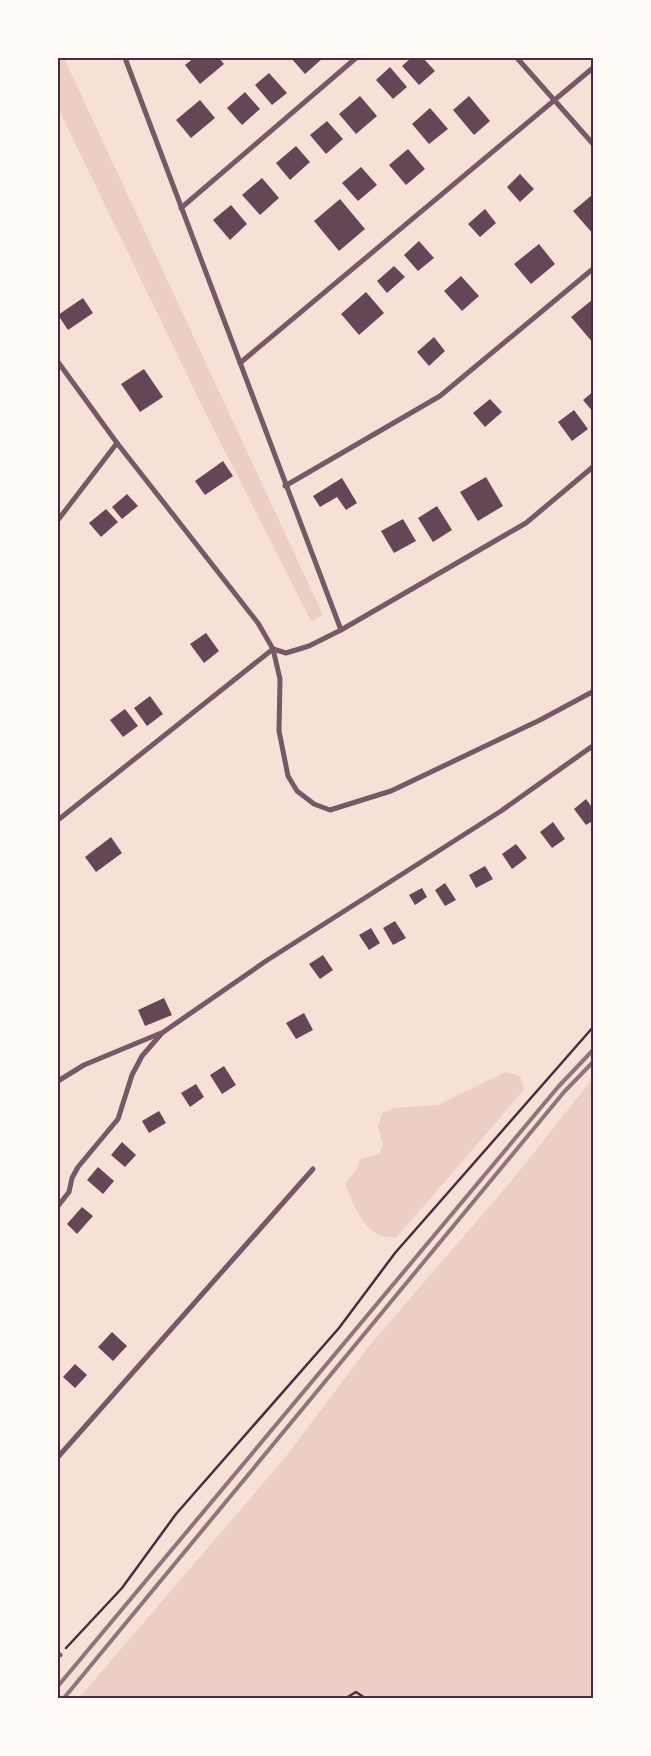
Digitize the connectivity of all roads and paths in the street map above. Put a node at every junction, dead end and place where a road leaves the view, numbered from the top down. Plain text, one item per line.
1 (125, 58) edge
2 (356, 58) edge
3 (517, 58) edge
4 (594, 66) edge
5 (555, 100) junction
6 (594, 145) edge
7 (181, 208) junction
8 (594, 268) edge
9 (58, 362) edge
10 (240, 363) junction
11 (117, 443) junction
12 (594, 466) edge
13 (285, 486) junction
14 (58, 520) edge
15 (341, 630) junction
16 (272, 648) junction
17 (594, 691) edge
18 (594, 745) edge
19 (58, 820) edge
20 (594, 1026) edge
21 (162, 1033) junction
22 (58, 1080) edge
23 (313, 1169) dead end
24 (58, 1206) edge
25 (58, 1457) edge
26 (59, 1655) edge
27 (346, 1698) edge
28 (365, 1698) edge

1 - 7 street
2 - 7 street
3 - 5 street
4 - 5 street
5 - 6 street
5 - 10 street
7 - 10 street
8 - 13 street
9 - 11 street
10 - 13 street
11 - 14 street
11 - 16 street
12 - 15 street
13 - 15 street
15 - 16 street
16 - 17 street
16 - 19 street
18 - 21 street
20 - 26 path
21 - 22 street
21 - 24 street
23 - 25 street
27 - 28 path

